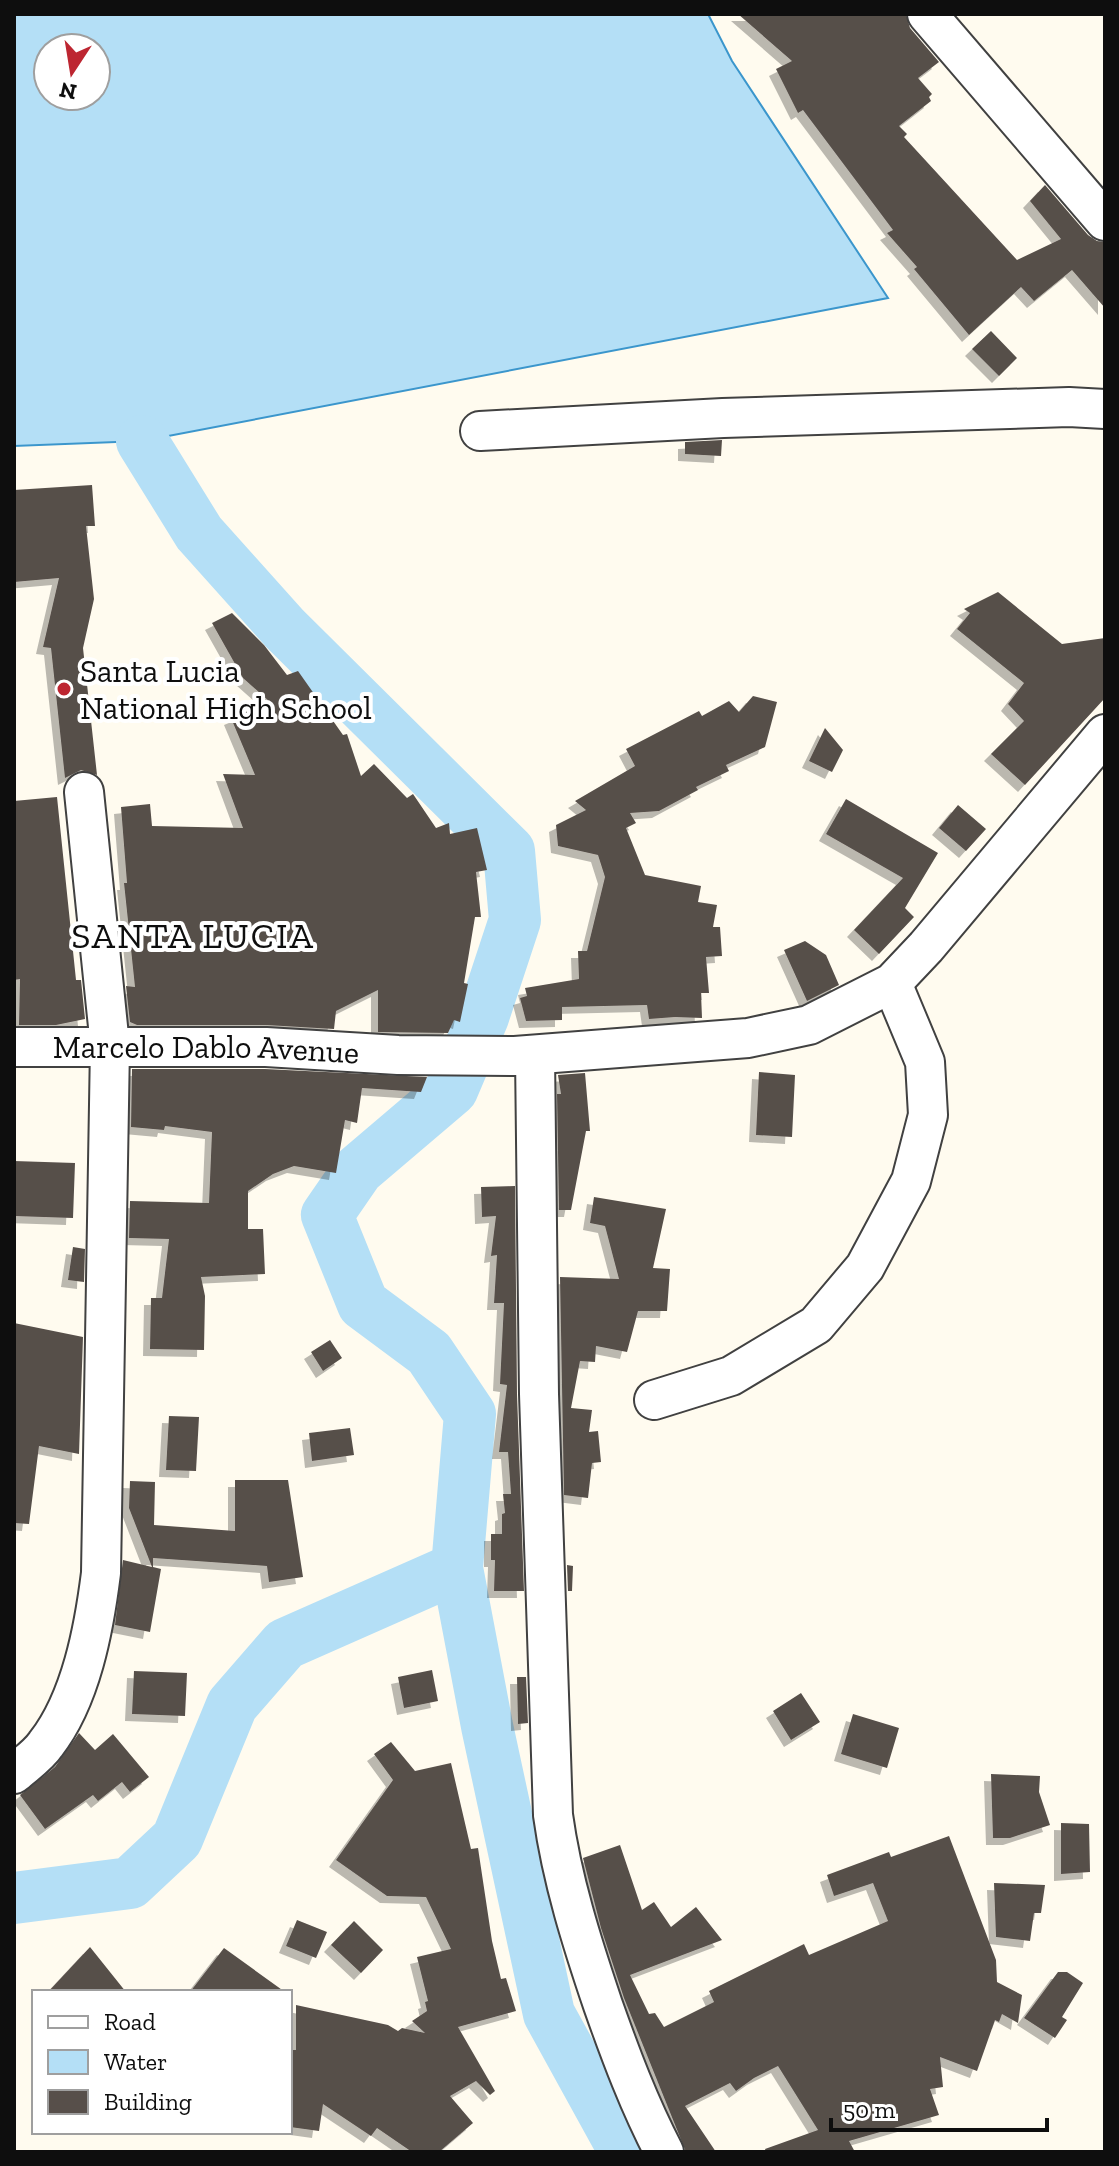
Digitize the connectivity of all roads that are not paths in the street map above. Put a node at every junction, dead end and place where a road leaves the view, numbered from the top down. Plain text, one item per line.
1 (927, 14) edge
2 (1105, 221) edge
3 (1105, 409) edge
4 (480, 431) dead end
5 (1105, 734) edge
6 (84, 792) dead end
7 (892, 983) junction
8 (110, 1046) junction
9 (14, 1047) edge
10 (525, 1056) junction
11 (654, 1400) dead end
12 (14, 1774) edge
13 (664, 2152) edge

1 - 2 street
3 - 4 street
5 - 7 street, Marcelo Dablo Avenue
6 - 8 street
7 - 10 street, Marcelo Dablo Avenue
7 - 11 street
8 - 9 street, Marcelo Dablo Avenue
8 - 10 street, Marcelo Dablo Avenue
8 - 12 street
10 - 13 street

